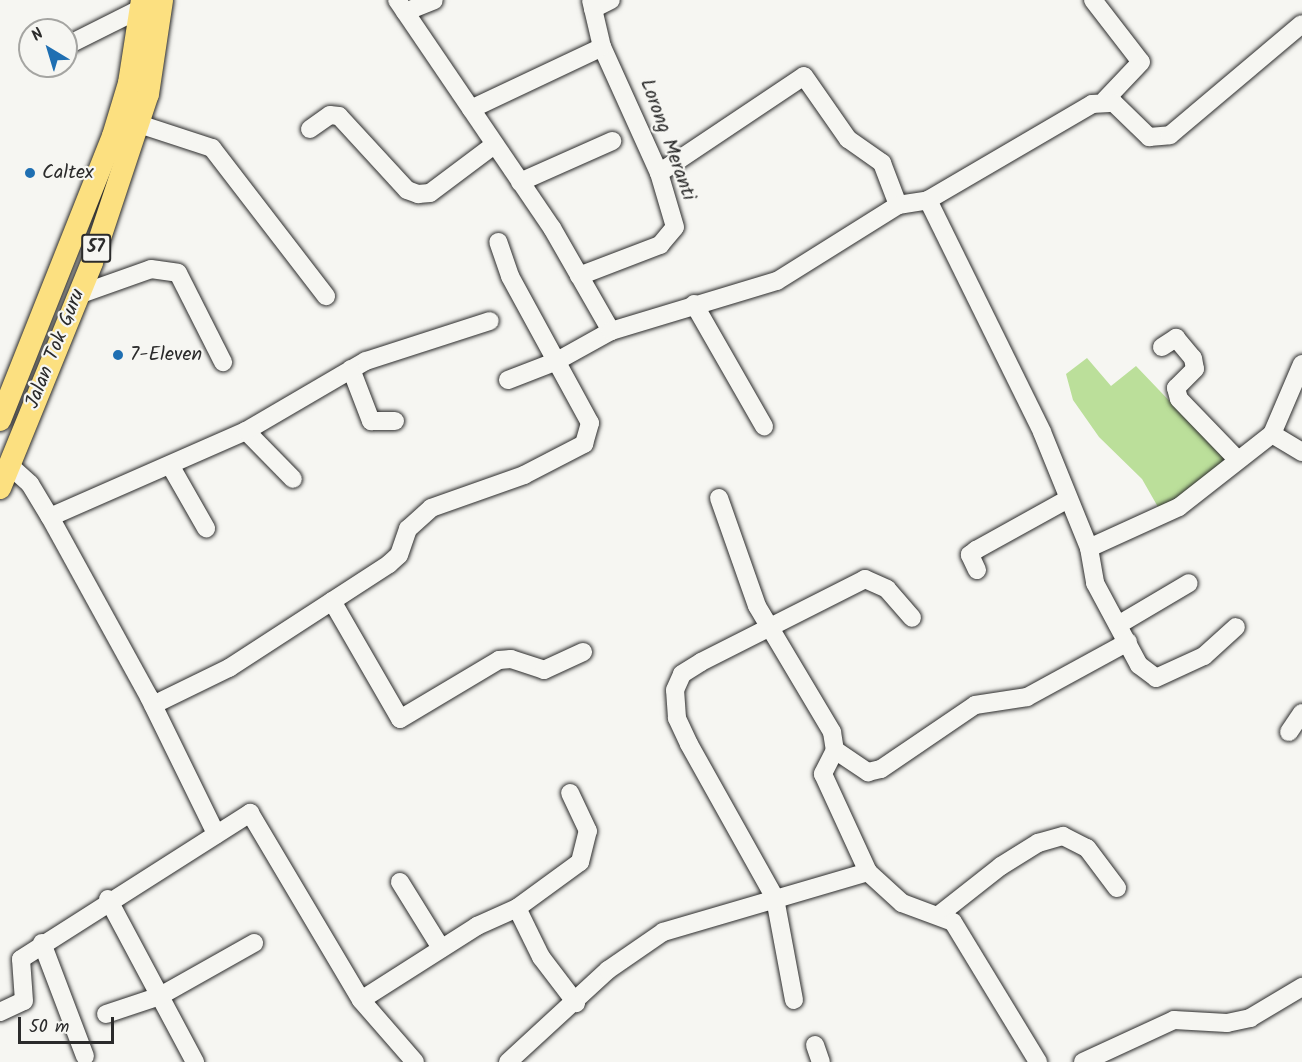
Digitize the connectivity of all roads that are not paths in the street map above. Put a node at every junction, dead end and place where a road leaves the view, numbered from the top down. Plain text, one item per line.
1 (434, 0) edge
2 (611, 0) edge
3 (1093, 0) edge
4 (149, 2) edge
5 (592, 5) edge
6 (401, 6) edge
7 (1302, 24) edge
8 (78, 40) edge
9 (602, 47) junction
10 (1105, 100) junction
11 (471, 109) junction
12 (136, 123) junction
13 (310, 129) dead end
14 (612, 141) dead end
15 (494, 145) junction
16 (659, 173) junction
17 (520, 182) junction
18 (928, 200) junction
19 (898, 205) junction
20 (498, 242) dead end
21 (579, 276) junction
22 (78, 295) junction
23 (326, 296) dead end
24 (694, 304) junction
25 (490, 321) dead end
26 (611, 330) junction
27 (35, 331) junction
28 (60, 340) junction
29 (1162, 347) dead end
30 (557, 361) junction
31 (223, 362) dead end
32 (1302, 364) edge
33 (351, 369) junction
34 (508, 380) dead end
35 (0, 420) edge
36 (395, 422) dead end
37 (764, 426) dead end
38 (246, 431) junction
39 (1272, 434) junction
40 (1302, 452) edge
41 (1238, 459) junction
42 (9, 465) junction
43 (170, 465) junction
44 (293, 478) dead end
45 (0, 488) edge
46 (718, 498) dead end
47 (1068, 499) junction
48 (50, 518) junction
49 (206, 528) dead end
50 (1089, 548) junction
51 (977, 570) dead end
52 (1189, 583) dead end
53 (332, 601) junction
54 (912, 618) dead end
55 (1118, 625) junction
56 (1236, 627) dead end
57 (768, 628) junction
58 (1128, 642) junction
59 (583, 652) dead end
60 (153, 705) junction
61 (1302, 713) edge
62 (1289, 732) dead end
63 (835, 750) junction
64 (570, 793) dead end
65 (216, 834) junction
66 (868, 872) junction
67 (400, 882) dead end
68 (1117, 888) dead end
69 (775, 898) junction
70 (108, 899) junction
71 (517, 908) junction
72 (940, 914) junction
73 (42, 943) junction
74 (254, 943) dead end
75 (441, 948) junction
76 (1302, 987) edge
77 (160, 996) junction
78 (361, 1000) junction
79 (795, 1000) dead end
80 (576, 1003) junction
81 (0, 1011) edge
82 (106, 1014) dead end
83 (86, 1056) dead end
84 (195, 1062) edge
85 (415, 1062) edge
86 (508, 1062) edge
87 (1038, 1062) edge
88 (1083, 1062) edge

1 - 6 street
2 - 5 street
3 - 10 street
4 - 8 street
4 - 12 main road, Jalan Tok Guru / 57
4 - 27 main road, Jalan Tok Guru / 57
5 - 9 street, Lorong Meranti
6 - 11 street
7 - 10 street
9 - 11 street
9 - 16 street, Lorong Meranti
10 - 18 street
11 - 15 street
12 - 22 main road, Jalan Tok Guru / 57
12 - 23 street
13 - 15 street
14 - 17 street
15 - 17 street
16 - 19 street
16 - 21 street, Lorong Meranti
17 - 21 street
18 - 19 street
18 - 47 street
19 - 24 street
20 - 30 street
21 - 26 street
22 - 28 main road, Jalan Tok Guru / 57
22 - 31 street
24 - 26 street
24 - 37 street
25 - 33 street
26 - 30 street
27 - 28 main road
27 - 35 main road, Jalan Tok Guru / 57
28 - 42 main road, Jalan Tok Guru / 57
29 - 41 street
30 - 34 street
30 - 53 street
32 - 39 street
33 - 36 street
33 - 38 street
38 - 43 street
38 - 44 street
39 - 40 street
39 - 41 street
41 - 50 street
42 - 45 main road, Jalan Tok Guru / 57
42 - 48 street
43 - 48 street
43 - 49 street
46 - 57 street
47 - 50 street
47 - 51 street
48 - 60 street
50 - 55 street
52 - 55 street
53 - 59 street
53 - 60 street
54 - 57 street
55 - 58 street
56 - 58 street
57 - 63 street
57 - 69 street
58 - 63 street
60 - 65 street
61 - 62 street
63 - 66 street
64 - 71 street
65 - 70 street
65 - 78 street
66 - 69 street
66 - 72 street
67 - 75 street
68 - 72 street
69 - 79 street
69 - 80 street
70 - 73 street
70 - 77 street
71 - 75 street
71 - 80 street
72 - 87 street
73 - 81 street
73 - 83 street
74 - 77 street
75 - 78 street
76 - 88 street
77 - 82 street
77 - 84 street
78 - 85 street
80 - 86 street

